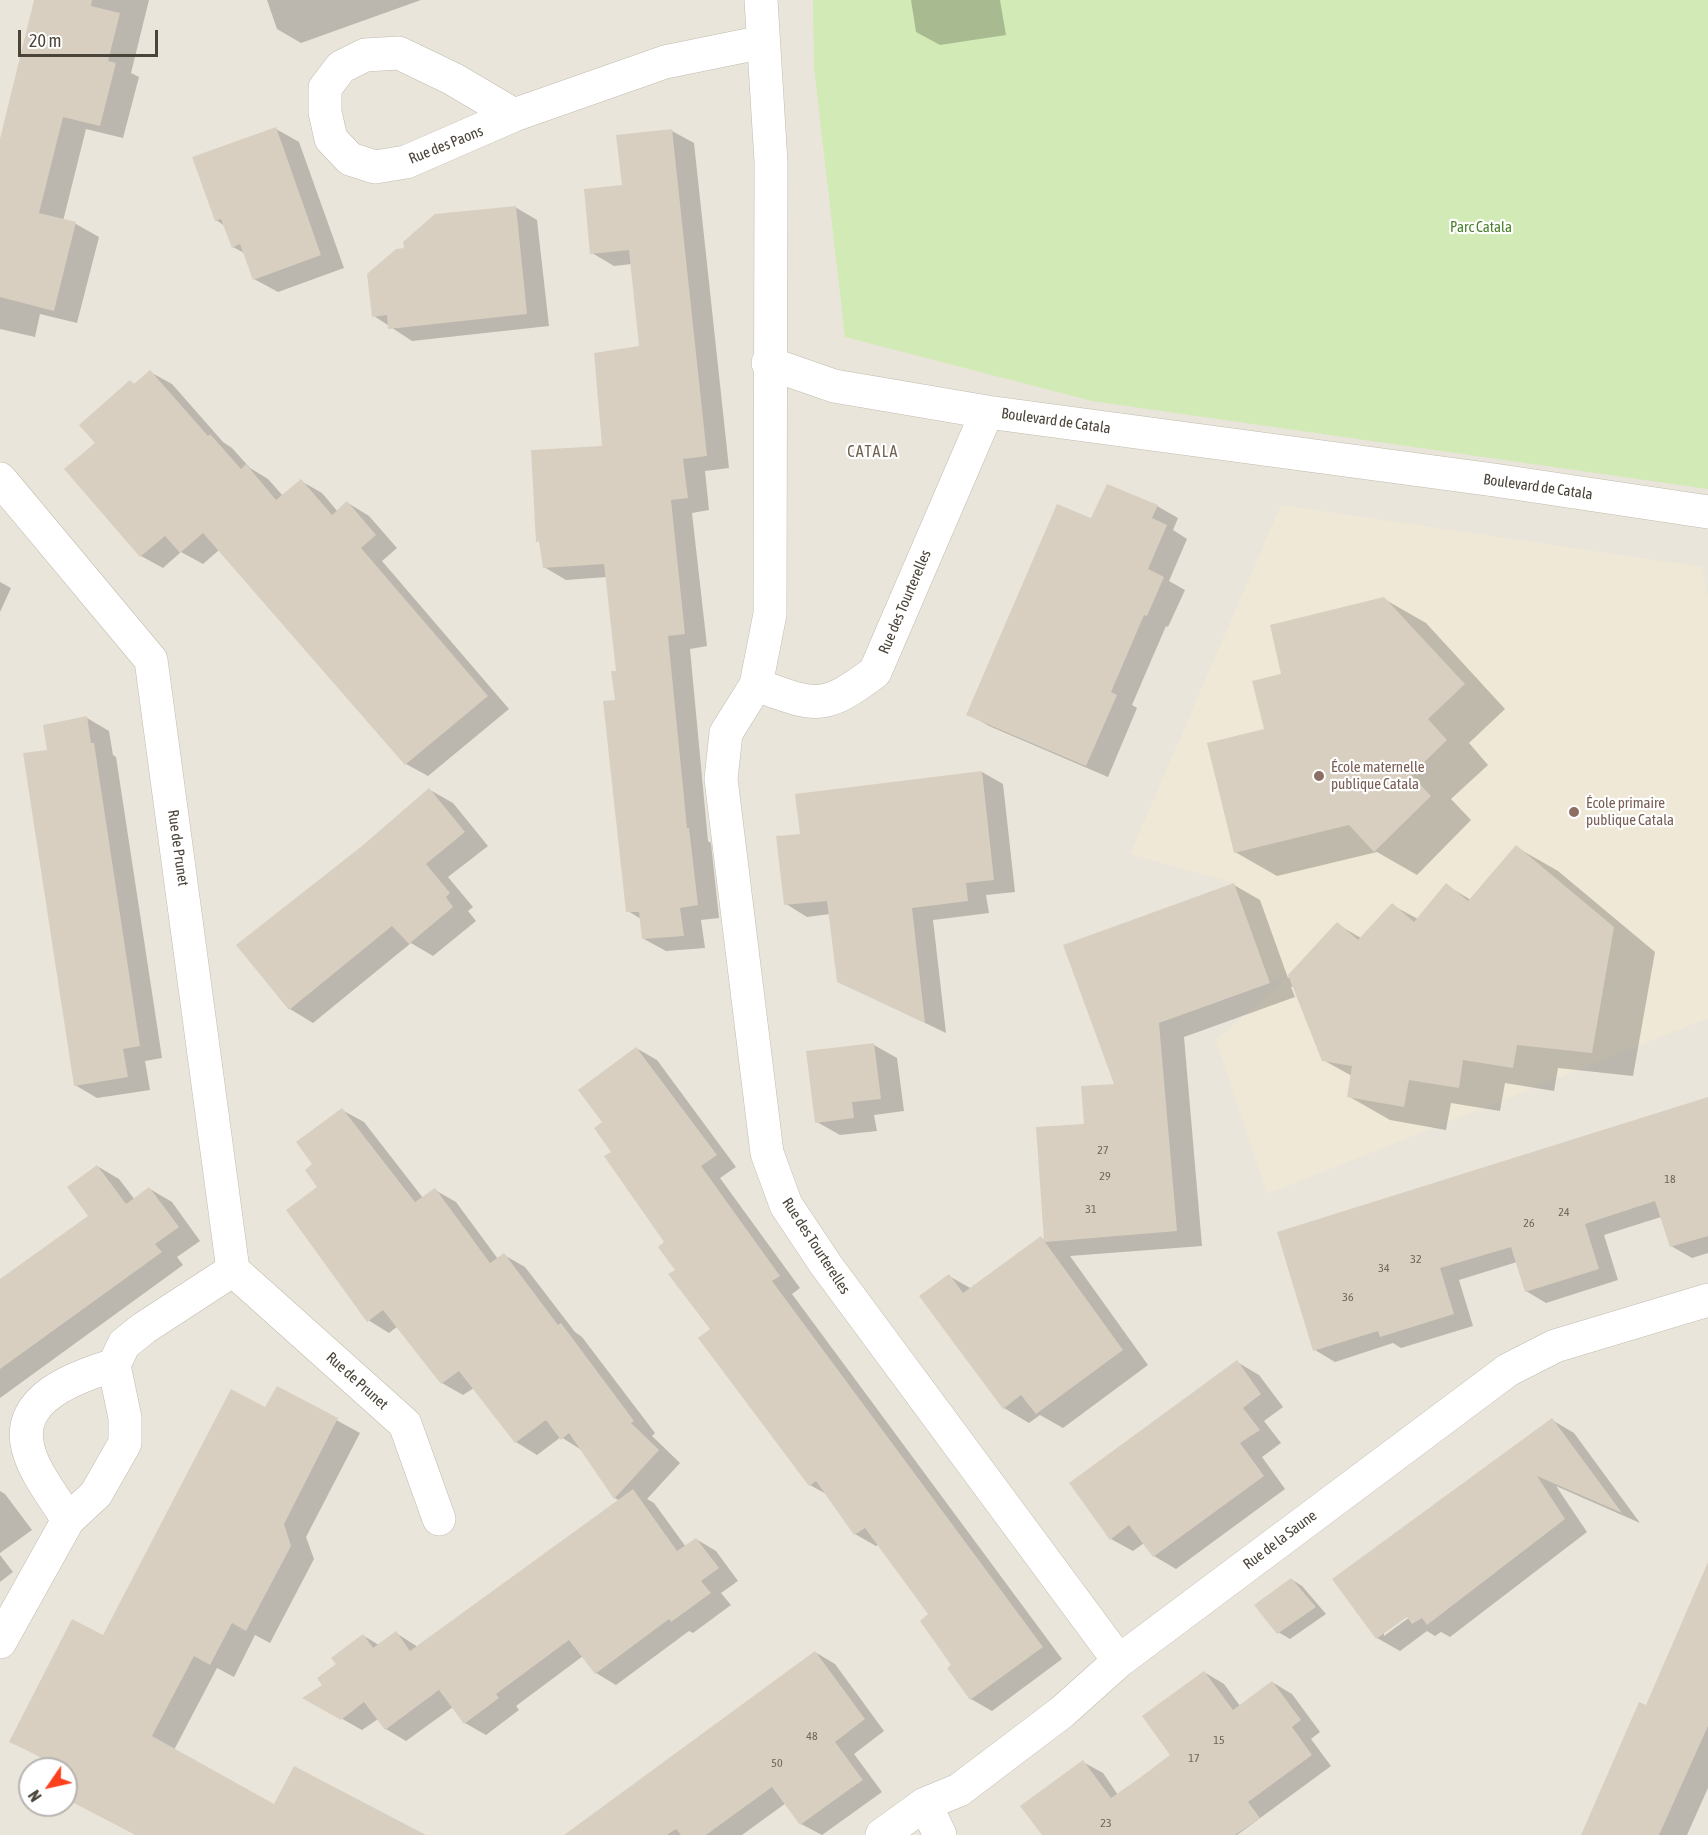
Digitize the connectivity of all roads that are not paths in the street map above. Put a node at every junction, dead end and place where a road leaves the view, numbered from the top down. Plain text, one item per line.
1 (761, 0) edge
2 (763, 42) junction
3 (514, 115) junction
4 (768, 363) junction
5 (987, 412) junction
6 (0, 479) edge
7 (1708, 512) edge
8 (756, 686) junction
9 (234, 1270) junction
10 (1708, 1300) edge
11 (114, 1365) junction
12 (439, 1519) dead end
13 (68, 1520) junction
14 (0, 1642) edge
15 (1119, 1661) junction
16 (925, 1804) junction
17 (882, 1835) edge
18 (940, 1835) edge

1 - 2 street
2 - 3 street, Rue des Paons
2 - 4 street
3 - 3 street, Rue des Paons
4 - 5 street, Boulevard de Catala
4 - 8 street, Rue des Tourterelles
5 - 7 street, Boulevard de Catala
5 - 8 street, Rue des Tourterelles
6 - 9 street, Rue de Prunet
8 - 15 street, Rue des Tourterelles
9 - 11 street
9 - 12 street, Rue de Prunet
10 - 15 street, Rue de la Saune
11 - 13 street
11 - 13 street
13 - 14 street
15 - 16 street, Rue de la Saune
16 - 17 street, Rue de la Saune
16 - 18 street

